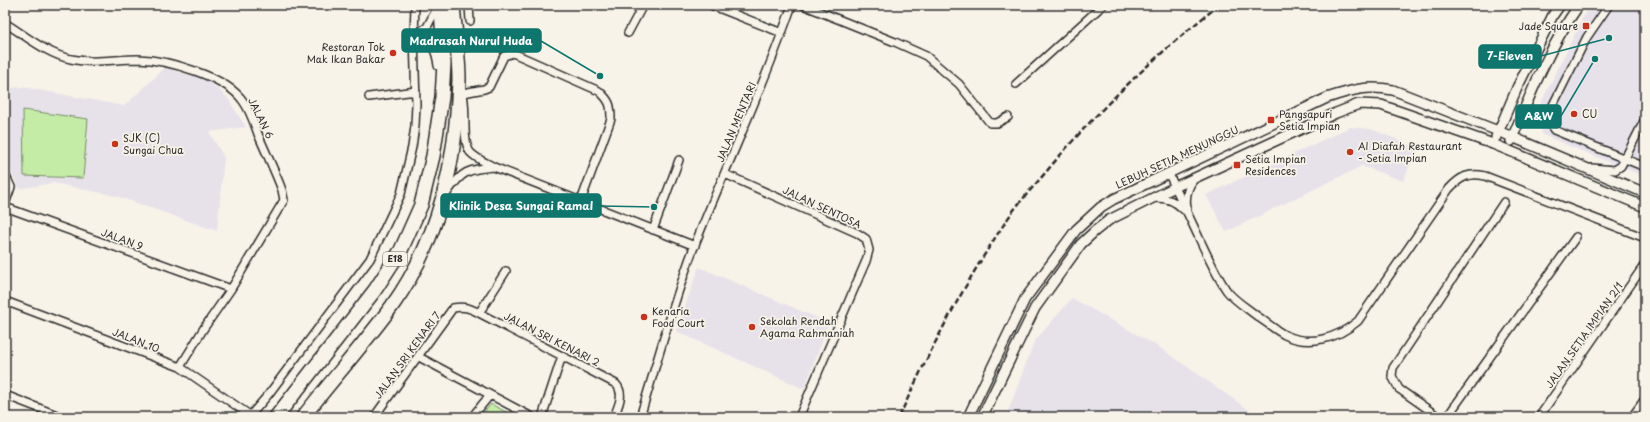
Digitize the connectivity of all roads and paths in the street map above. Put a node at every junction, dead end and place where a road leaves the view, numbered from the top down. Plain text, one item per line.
1 (415, 5) edge
2 (440, 5) edge
3 (453, 5) edge
4 (469, 5) edge
5 (711, 5) edge
6 (792, 5) edge
7 (803, 5) edge
8 (1103, 5) edge
9 (1560, 5) edge
10 (1579, 5) edge
11 (1609, 5) edge
12 (640, 6) edge
13 (470, 21) dead end
14 (5, 22) edge
15 (628, 33) dead end
16 (782, 33) junction
17 (414, 36) junction
18 (459, 80) junction
19 (1016, 84) dead end
20 (416, 91) junction
21 (463, 93) junction
22 (369, 97) dead end
23 (442, 98) junction
24 (1008, 117) dead end
25 (1645, 119) edge
26 (1498, 131) junction
27 (1513, 137) junction
28 (1493, 144) junction
29 (1508, 150) junction
30 (1626, 158) junction
31 (679, 160) dead end
32 (494, 167) junction
33 (1582, 167) junction
34 (1645, 167) edge
35 (5, 174) edge
36 (725, 174) junction
37 (1168, 174) junction
38 (1196, 177) junction
39 (1175, 187) junction
40 (1645, 193) edge
41 (444, 198) junction
42 (1154, 198) junction
43 (581, 201) junction
44 (1504, 202) dead end
45 (5, 206) edge
46 (1645, 207) edge
47 (1188, 214) junction
48 (653, 230) junction
49 (1576, 237) dead end
50 (1645, 238) edge
51 (695, 246) junction
52 (1645, 264) edge
53 (506, 271) dead end
54 (231, 289) junction
55 (5, 301) edge
56 (479, 313) junction
57 (562, 356) junction
58 (419, 357) junction
59 (180, 367) junction
60 (293, 394) junction
61 (5, 395) edge
62 (490, 395) junction
63 (1645, 399) edge
64 (44, 414) edge
65 (250, 416) edge
66 (62, 417) edge
67 (272, 417) edge
68 (276, 417) edge
69 (303, 417) edge
70 (374, 417) edge
71 (472, 417) edge
72 (532, 417) edge
73 (542, 417) edge
74 (614, 417) edge
75 (640, 417) edge
76 (799, 417) edge
77 (968, 417) edge
78 (982, 417) edge
79 (1439, 417) edge
80 (1447, 417) edge
81 (1539, 417) edge
82 (1632, 417) edge

1 - 17 street
2 - 17 street
2 - 23 highway, E18
3 - 18 highway, E18
4 - 13 street
5 - 16 street
6 - 16 street, JALAN MENTARI
7 - 24 street
8 - 19 street
9 - 26 street
10 - 27 street
11 - 30 street
12 - 15 street
14 - 54 street, JALAN 6
16 - 36 street, JALAN MENTARI
17 - 20 street
17 - 23 street
18 - 21 street
18 - 41 highway, E18
20 - 22 street
20 - 65 street
21 - 32 street
21 - 43 street
23 - 60 highway, E18
25 - 30 street
26 - 27 street, LEBUH SETIA MENUNGGU
26 - 28 street
26 - 37 street, LEBUH SETIA MENUNGGU
27 - 29 street
27 - 33 street
28 - 29 street
28 - 38 street
29 - 46 street
30 - 33 street
30 - 34 street
31 - 48 street
32 - 41 street
32 - 43 street
33 - 40 street
35 - 45 street
36 - 51 street, JALAN MENTARI
36 - 76 street, JALAN SENTOSA
37 - 39 street
37 - 77 street, LEBUH SETIA MENUNGGU
38 - 39 street
38 - 47 street
39 - 42 street
39 - 47 street
41 - 69 highway, E18
42 - 47 street
42 - 78 street
43 - 48 street
44 - 79 street
45 - 54 street, JALAN 9
47 - 50 street
48 - 51 street
49 - 80 street
51 - 75 street, JALAN MENTARI
52 - 81 street, JALAN SETIA IMPIAN 2/1
53 - 56 street
54 - 59 street, JALAN 6
55 - 59 street, JALAN 10
56 - 57 street, JALAN SRI KENARI 2
56 - 58 street, JALAN SRI KENARI 7
57 - 73 street
57 - 74 street, JALAN SRI KENARI 2
58 - 62 street
58 - 70 street, JALAN SRI KENARI 7
59 - 65 street, JALAN 10
60 - 67 highway
60 - 68 highway, E18
61 - 64 street
62 - 71 street
62 - 72 street
63 - 82 street
64 - 66 street

